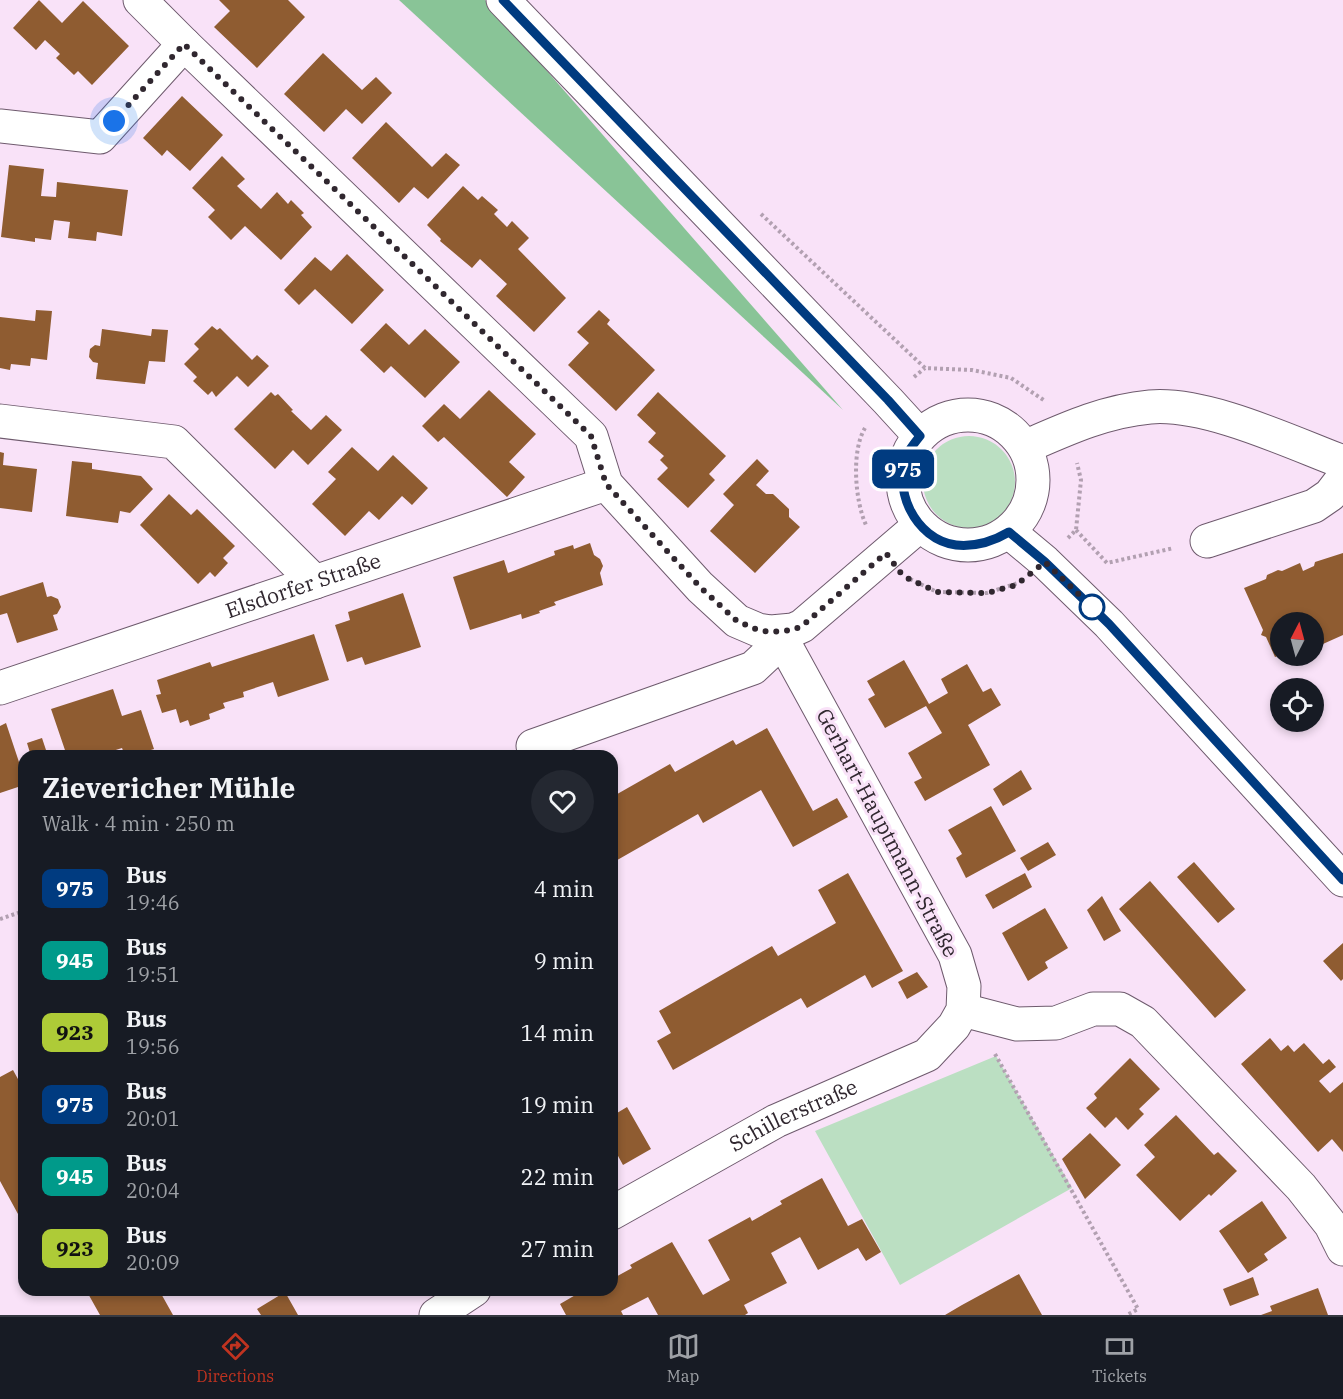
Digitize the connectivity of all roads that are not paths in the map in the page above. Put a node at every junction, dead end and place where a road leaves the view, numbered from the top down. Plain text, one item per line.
1 (140, 0) edge
2 (502, 0) edge
3 (184, 44) junction
4 (0, 126) edge
5 (0, 421) edge
6 (920, 436) junction
7 (1025, 447) junction
8 (1343, 462) edge
9 (1343, 477) edge
10 (606, 484) junction
11 (920, 525) junction
12 (1009, 532) junction
13 (1207, 541) road end
14 (315, 582) junction
15 (778, 632) junction
16 (0, 688) edge
17 (533, 746) dead end
18 (1343, 880) edge
19 (958, 1018) junction
20 (618, 1209) edge
21 (1343, 1249) edge
22 (465, 1296) edge
23 (436, 1315) edge

1 - 3 street
2 - 6 street
3 - 4 street
3 - 10 street
5 - 14 street
6 - 7 street
6 - 11 street
7 - 8 street
7 - 12 street
9 - 13 street
10 - 14 street, Elsdorfer Straße
10 - 15 street
11 - 12 street
11 - 15 street
12 - 18 street
14 - 16 street, Elsdorfer Straße
15 - 17 street
15 - 19 street, Gerhart-Hauptmann-Straße
19 - 20 street, Schillerstraße
19 - 21 street
22 - 23 street

